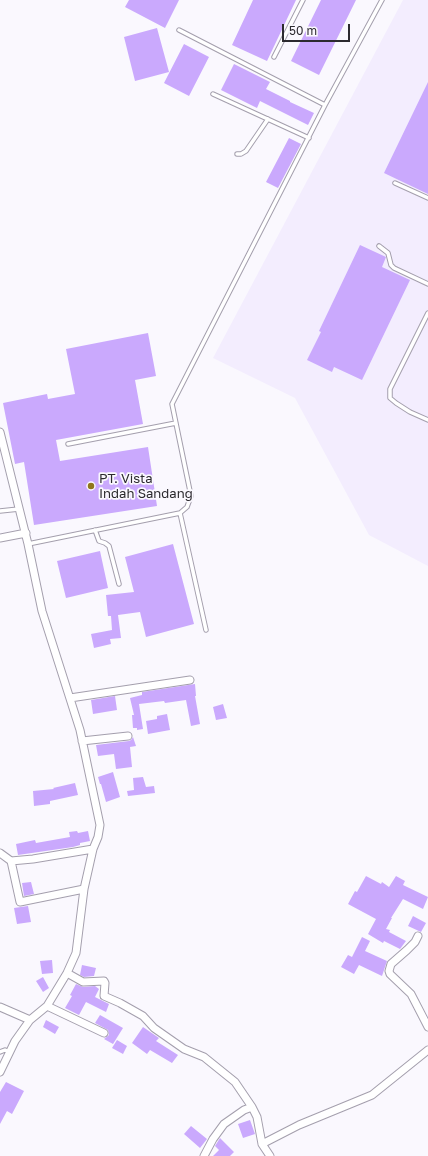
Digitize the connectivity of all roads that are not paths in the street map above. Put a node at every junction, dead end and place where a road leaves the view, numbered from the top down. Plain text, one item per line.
1 (303, 0) edge
2 (382, 0) edge
3 (179, 30) dead end
4 (274, 57) dead end
5 (213, 94) dead end
6 (326, 105) junction
7 (268, 119) junction
8 (308, 138) junction
9 (237, 154) dead end
10 (395, 183) dead end
11 (428, 198) edge
12 (379, 246) dead end
13 (428, 284) edge
14 (428, 313) edge
15 (428, 420) edge
16 (176, 423) junction
17 (0, 432) edge
18 (68, 444) dead end
19 (20, 509) junction
20 (0, 511) edge
21 (180, 513) junction
22 (95, 530) junction
23 (26, 533) junction
24 (0, 538) edge
25 (28, 544) junction
26 (119, 584) dead end
27 (206, 630) dead end
28 (190, 680) dead end
29 (70, 698) junction
30 (128, 736) dead end
31 (82, 742) junction
32 (93, 849) junction
33 (0, 853) edge
34 (12, 860) junction
35 (84, 889) junction
36 (418, 936) dead end
37 (68, 973) junction
38 (46, 1006) junction
39 (0, 1007) edge
40 (30, 1020) junction
41 (428, 1027) edge
42 (104, 1033) dead end
43 (428, 1050) edge
44 (0, 1052) edge
45 (10, 1052) junction
46 (0, 1072) edge
47 (252, 1107) junction
48 (262, 1144) junction
49 (204, 1156) edge
50 (270, 1156) edge

1 - 4 lane
2 - 6 lane
3 - 6 lane
5 - 7 lane
6 - 8 lane
7 - 8 lane
7 - 9 lane
8 - 16 lane
10 - 11 lane
12 - 13 lane
14 - 15 lane
16 - 18 lane
16 - 21 lane
17 - 19 street
19 - 20 lane
19 - 23 street
21 - 22 lane
21 - 27 lane
22 - 25 lane
22 - 26 lane
23 - 24 street
23 - 25 street
25 - 29 street
28 - 29 street
29 - 31 street
30 - 31 street
31 - 32 street
32 - 34 street
32 - 35 street
33 - 34 street
34 - 35 street
35 - 37 street
36 - 41 street
37 - 38 street
37 - 47 street
38 - 40 street
38 - 42 street
39 - 40 street
40 - 45 street
43 - 48 street
44 - 45 lane
45 - 46 street
47 - 48 street
47 - 49 street
48 - 50 street

